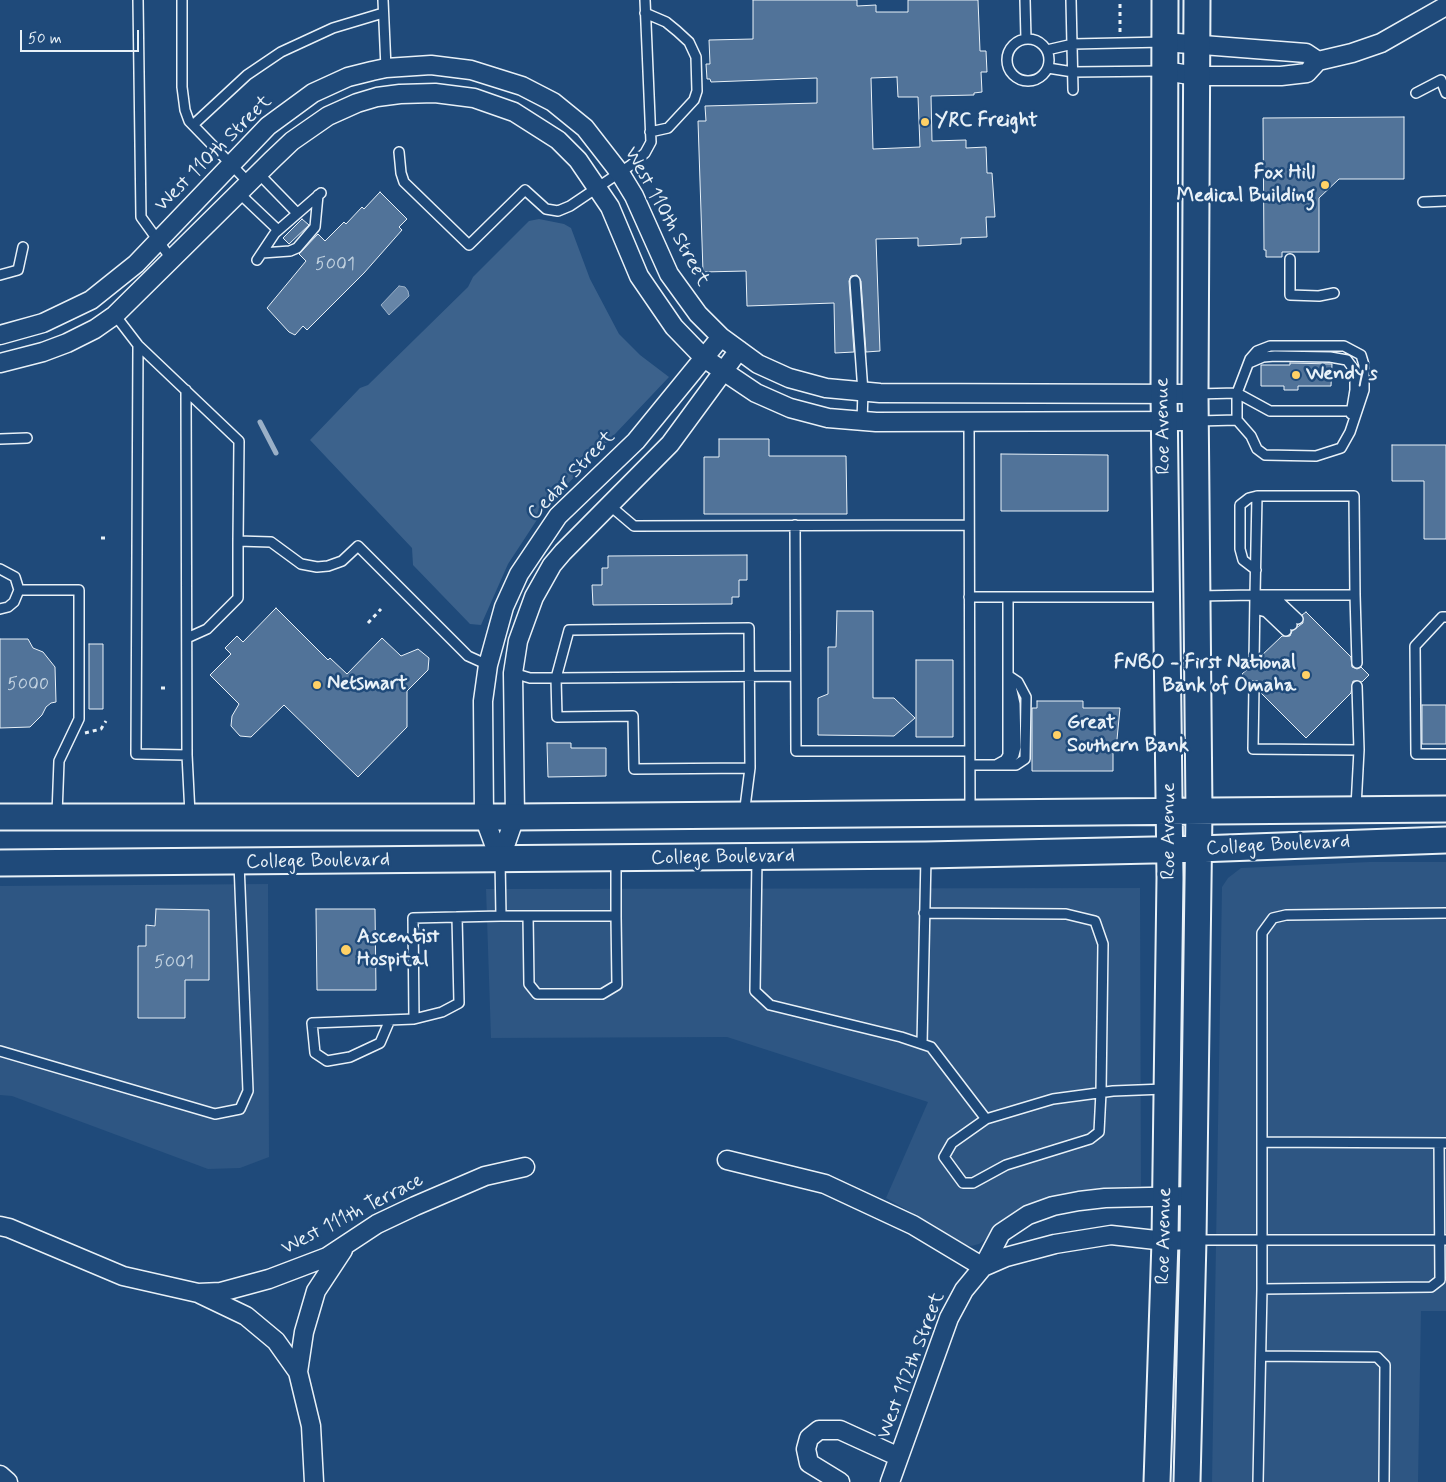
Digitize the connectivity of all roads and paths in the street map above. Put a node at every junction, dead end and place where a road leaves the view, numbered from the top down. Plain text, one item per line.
1 (138, 0) edge
2 (182, 0) edge
3 (383, 0) edge
4 (645, 0) edge
5 (1024, 0) edge
6 (1071, 0) edge
7 (1120, 0) edge
8 (1165, 0) edge
9 (1197, 0) edge
10 (1446, 6) edge
11 (383, 13) junction
12 (645, 13) junction
13 (1120, 34) dead end
14 (1026, 39) junction
15 (1164, 42) junction
16 (1073, 44) junction
17 (1196, 45) junction
18 (1047, 50) junction
19 (1318, 61) junction
20 (386, 68) junction
21 (1048, 68) junction
22 (1165, 71) junction
23 (1073, 72) junction
24 (1196, 76) junction
25 (1074, 90) dead end
26 (1416, 93) dead end
27 (1446, 93) edge
28 (193, 125) junction
29 (650, 132) junction
30 (399, 152) dead end
31 (230, 165) junction
32 (620, 173) junction
33 (249, 184) junction
34 (598, 188) junction
35 (1446, 201) edge
36 (1423, 202) dead end
37 (297, 213) junction
38 (278, 230) junction
39 (157, 240) junction
40 (23, 247) dead end
41 (1290, 259) dead end
42 (172, 260) junction
43 (0, 276) edge
44 (856, 281) dead end
45 (1334, 293) dead end
46 (115, 315) junction
47 (0, 335) edge
48 (721, 337) junction
49 (138, 345) junction
50 (739, 350) junction
51 (704, 358) junction
52 (0, 362) edge
53 (725, 372) junction
54 (186, 390) junction
55 (863, 392) junction
56 (968, 393) junction
57 (1237, 393) junction
58 (1164, 394) junction
59 (1196, 394) junction
60 (1354, 411) junction
61 (1164, 420) junction
62 (1238, 420) junction
63 (862, 421) junction
64 (1196, 421) junction
65 (969, 422) junction
66 (26, 438) dead end
67 (0, 439) edge
68 (1257, 496) junction
69 (608, 504) junction
70 (795, 525) junction
71 (969, 525) junction
72 (101, 538) dead end
73 (107, 538) dead end
74 (238, 542) junction
75 (1166, 550) junction
76 (0, 569) edge
77 (1256, 570) junction
78 (19, 590) junction
79 (1355, 595) junction
80 (969, 596) junction
81 (1198, 596) junction
82 (1008, 597) junction
83 (1166, 597) junction
84 (1255, 601) junction
85 (0, 609) edge
86 (381, 609) dead end
87 (1446, 617) edge
88 (368, 623) dead end
89 (187, 638) junction
90 (1199, 647) junction
91 (1254, 662) dead end
92 (1357, 663) dead end
93 (488, 665) junction
94 (513, 673) junction
95 (750, 676) junction
96 (795, 676) junction
97 (1009, 676) junction
98 (556, 678) junction
99 (1254, 686) dead end
100 (161, 688) dead end
101 (166, 688) dead end
102 (1355, 689) dead end
103 (106, 721) dead end
104 (84, 733) dead end
105 (1359, 750) junction
106 (970, 751) junction
107 (1446, 754) edge
108 (187, 755) junction
109 (970, 765) junction
110 (1001, 765) junction
111 (750, 768) junction
112 (1446, 809) edge
113 (1356, 810) junction
114 (1170, 812) junction
115 (1199, 812) junction
116 (970, 814) junction
117 (744, 815) junction
118 (484, 816) junction
119 (0, 817) edge
120 (58, 817) junction
121 (190, 817) junction
122 (515, 817) junction
123 (1446, 840) edge
124 (1170, 850) junction
125 (1198, 850) junction
126 (926, 855) junction
127 (757, 857) junction
128 (616, 859) junction
129 (500, 860) junction
130 (239, 862) junction
131 (0, 863) edge
132 (924, 913) junction
133 (1446, 913) edge
134 (501, 916) junction
135 (528, 916) junction
136 (616, 916) junction
137 (458, 917) junction
138 (414, 1019) junction
139 (389, 1022) junction
140 (922, 1044) junction
141 (0, 1051) edge
142 (1167, 1089) junction
143 (1102, 1092) junction
144 (986, 1119) junction
145 (1262, 1142) junction
146 (1442, 1143) edge
147 (727, 1160) dead end
148 (525, 1167) dead end
149 (1193, 1196) junction
150 (1166, 1198) junction
151 (0, 1226) edge
152 (1193, 1240) junction
153 (1443, 1240) edge
154 (1165, 1241) junction
155 (1262, 1241) junction
156 (348, 1244) junction
157 (983, 1267) junction
158 (1262, 1289) junction
159 (198, 1293) junction
160 (1261, 1356) junction
161 (298, 1372) junction
162 (899, 1456) junction
163 (0, 1475) edge
164 (8, 1482) edge
165 (314, 1482) edge
166 (840, 1482) edge
167 (890, 1482) edge
168 (1157, 1482) edge
169 (1187, 1482) edge
170 (1258, 1482) edge
171 (1384, 1482) edge

1 - 39 lane
2 - 28 lane
3 - 11 lane
4 - 12 lane
5 - 14 lane
6 - 16 lane
7 - 13 path
8 - 15 main road, Roe Avenue
9 - 17 main road, Roe Avenue
10 - 19 street
11 - 20 lane
11 - 28 lane
12 - 29 lane
12 - 29 lane
14 - 18 lane
14 - 21 lane
15 - 16 lane
15 - 17 street
15 - 22 main road, Roe Avenue
16 - 18 lane
16 - 23 lane
17 - 19 street
17 - 24 main road, Roe Avenue
18 - 21 lane
19 - 24 street
20 - 31 street, West 110th Street
20 - 32 street, West 110th Street
21 - 23 lane
22 - 23 lane
22 - 24 street
22 - 58 main road, Roe Avenue
23 - 25 lane
24 - 59 main road, Roe Avenue
26 - 27 lane
28 - 31 lane
29 - 32 lane
30 - 34 lane
31 - 33 lane
31 - 39 street, West 110th Street
32 - 34 lane
32 - 48 street, West 110th Street
33 - 34 street
33 - 37 lane
33 - 38 lane
33 - 42 street
34 - 51 street
35 - 36 lane
37 - 38 lane
37 - 38 lane
39 - 42 lane
39 - 47 street, West 110th Street
40 - 43 lane
41 - 45 lane
42 - 46 street
44 - 55 lane
46 - 49 lane
46 - 52 street
48 - 50 street, West 110th Street
48 - 51 street, Cedar Street
49 - 54 lane
49 - 108 lane
50 - 53 street
50 - 55 street, West 110th Street
51 - 53 street
51 - 93 street, Cedar Street
53 - 63 street
53 - 69 street
54 - 74 lane
54 - 89 lane
55 - 56 street, West 110th Street
55 - 63 lane
56 - 58 street, West 110th Street
56 - 65 street
57 - 59 lane
57 - 60 lane
57 - 60 lane
57 - 62 lane
58 - 59 street, West 110th Street
58 - 61 main road, Roe Avenue
59 - 64 main road, Roe Avenue
60 - 62 lane
61 - 64 street
61 - 65 street
61 - 75 main road, Roe Avenue
62 - 64 lane
63 - 65 street
64 - 81 main road, Roe Avenue
65 - 71 lane
66 - 67 lane
68 - 77 lane
68 - 77 lane
68 - 79 lane
69 - 70 lane
69 - 94 street
70 - 71 lane
70 - 96 lane
71 - 80 lane
72 - 73 path
74 - 89 lane
74 - 93 lane
75 - 81 main road
75 - 83 main road, Roe Avenue
76 - 78 lane
77 - 84 lane
78 - 85 lane
78 - 120 lane
79 - 84 lane
79 - 92 lane
80 - 82 lane
80 - 106 lane
81 - 84 lane
81 - 90 main road, Roe Avenue
82 - 83 lane
82 - 97 lane
83 - 90 main road
83 - 114 main road, Roe Avenue
84 - 84 lane
84 - 91 lane
86 - 88 path
87 - 107 lane
89 - 108 lane
90 - 115 main road, Roe Avenue
93 - 94 street
93 - 118 street, Cedar Street
94 - 98 lane
94 - 122 street
95 - 96 lane
95 - 98 lane
95 - 98 lane
95 - 111 lane
96 - 106 lane
97 - 110 lane
97 - 110 lane
98 - 111 lane
99 - 105 lane
100 - 101 path
102 - 105 lane
103 - 104 path
105 - 113 lane
106 - 109 lane
108 - 121 lane
109 - 110 lane
109 - 116 lane
111 - 117 lane
112 - 113 main road, College Boulevard
113 - 115 main road, College Boulevard
114 - 115 main road, College Boulevard
114 - 116 main road, College Boulevard
114 - 124 main road, Roe Avenue
115 - 125 main road, Roe Avenue
116 - 117 main road, College Boulevard
117 - 122 main road, College Boulevard
118 - 121 main road, College Boulevard
118 - 122 main road, College Boulevard
118 - 129 street, Cedar Street
119 - 120 main road, College Boulevard
120 - 121 main road, College Boulevard
122 - 129 street
123 - 125 main road, College Boulevard
124 - 125 main road, College Boulevard
124 - 126 main road, College Boulevard
124 - 142 main road, Roe Avenue
125 - 149 main road, Roe Avenue
126 - 127 main road, College Boulevard
126 - 132 lane
127 - 128 main road, College Boulevard
127 - 140 lane
128 - 129 main road, College Boulevard
128 - 136 lane
129 - 130 main road, College Boulevard
129 - 134 lane
130 - 131 main road, College Boulevard
130 - 141 lane
132 - 140 lane
132 - 143 lane
133 - 145 lane
134 - 135 lane
134 - 137 lane
135 - 136 lane
135 - 136 lane
137 - 138 lane
137 - 138 lane
138 - 139 lane
139 - 139 lane
140 - 144 lane
142 - 143 lane
142 - 150 main road, Roe Avenue
143 - 144 lane
143 - 144 lane
145 - 146 lane
145 - 155 lane
146 - 153 lane
147 - 157 street
148 - 156 street, West 111th Terrace
149 - 150 street, West 112th Street
149 - 152 main road, Roe Avenue
150 - 154 main road, Roe Avenue
150 - 157 street, West 112th Street
151 - 159 street, West 111th Terrace
152 - 154 street, West 112th Street
152 - 155 lane
152 - 169 main road, Roe Avenue
153 - 155 lane
153 - 158 lane
154 - 157 street, West 112th Street
154 - 168 main road, Roe Avenue
155 - 158 lane
156 - 159 street, West 111th Terrace
156 - 161 street
157 - 162 street, West 112th Street
158 - 160 lane
159 - 161 street
160 - 170 lane
160 - 171 lane
161 - 165 street
162 - 166 street, West 112th Street
162 - 167 street, West 112th Street
163 - 164 street

